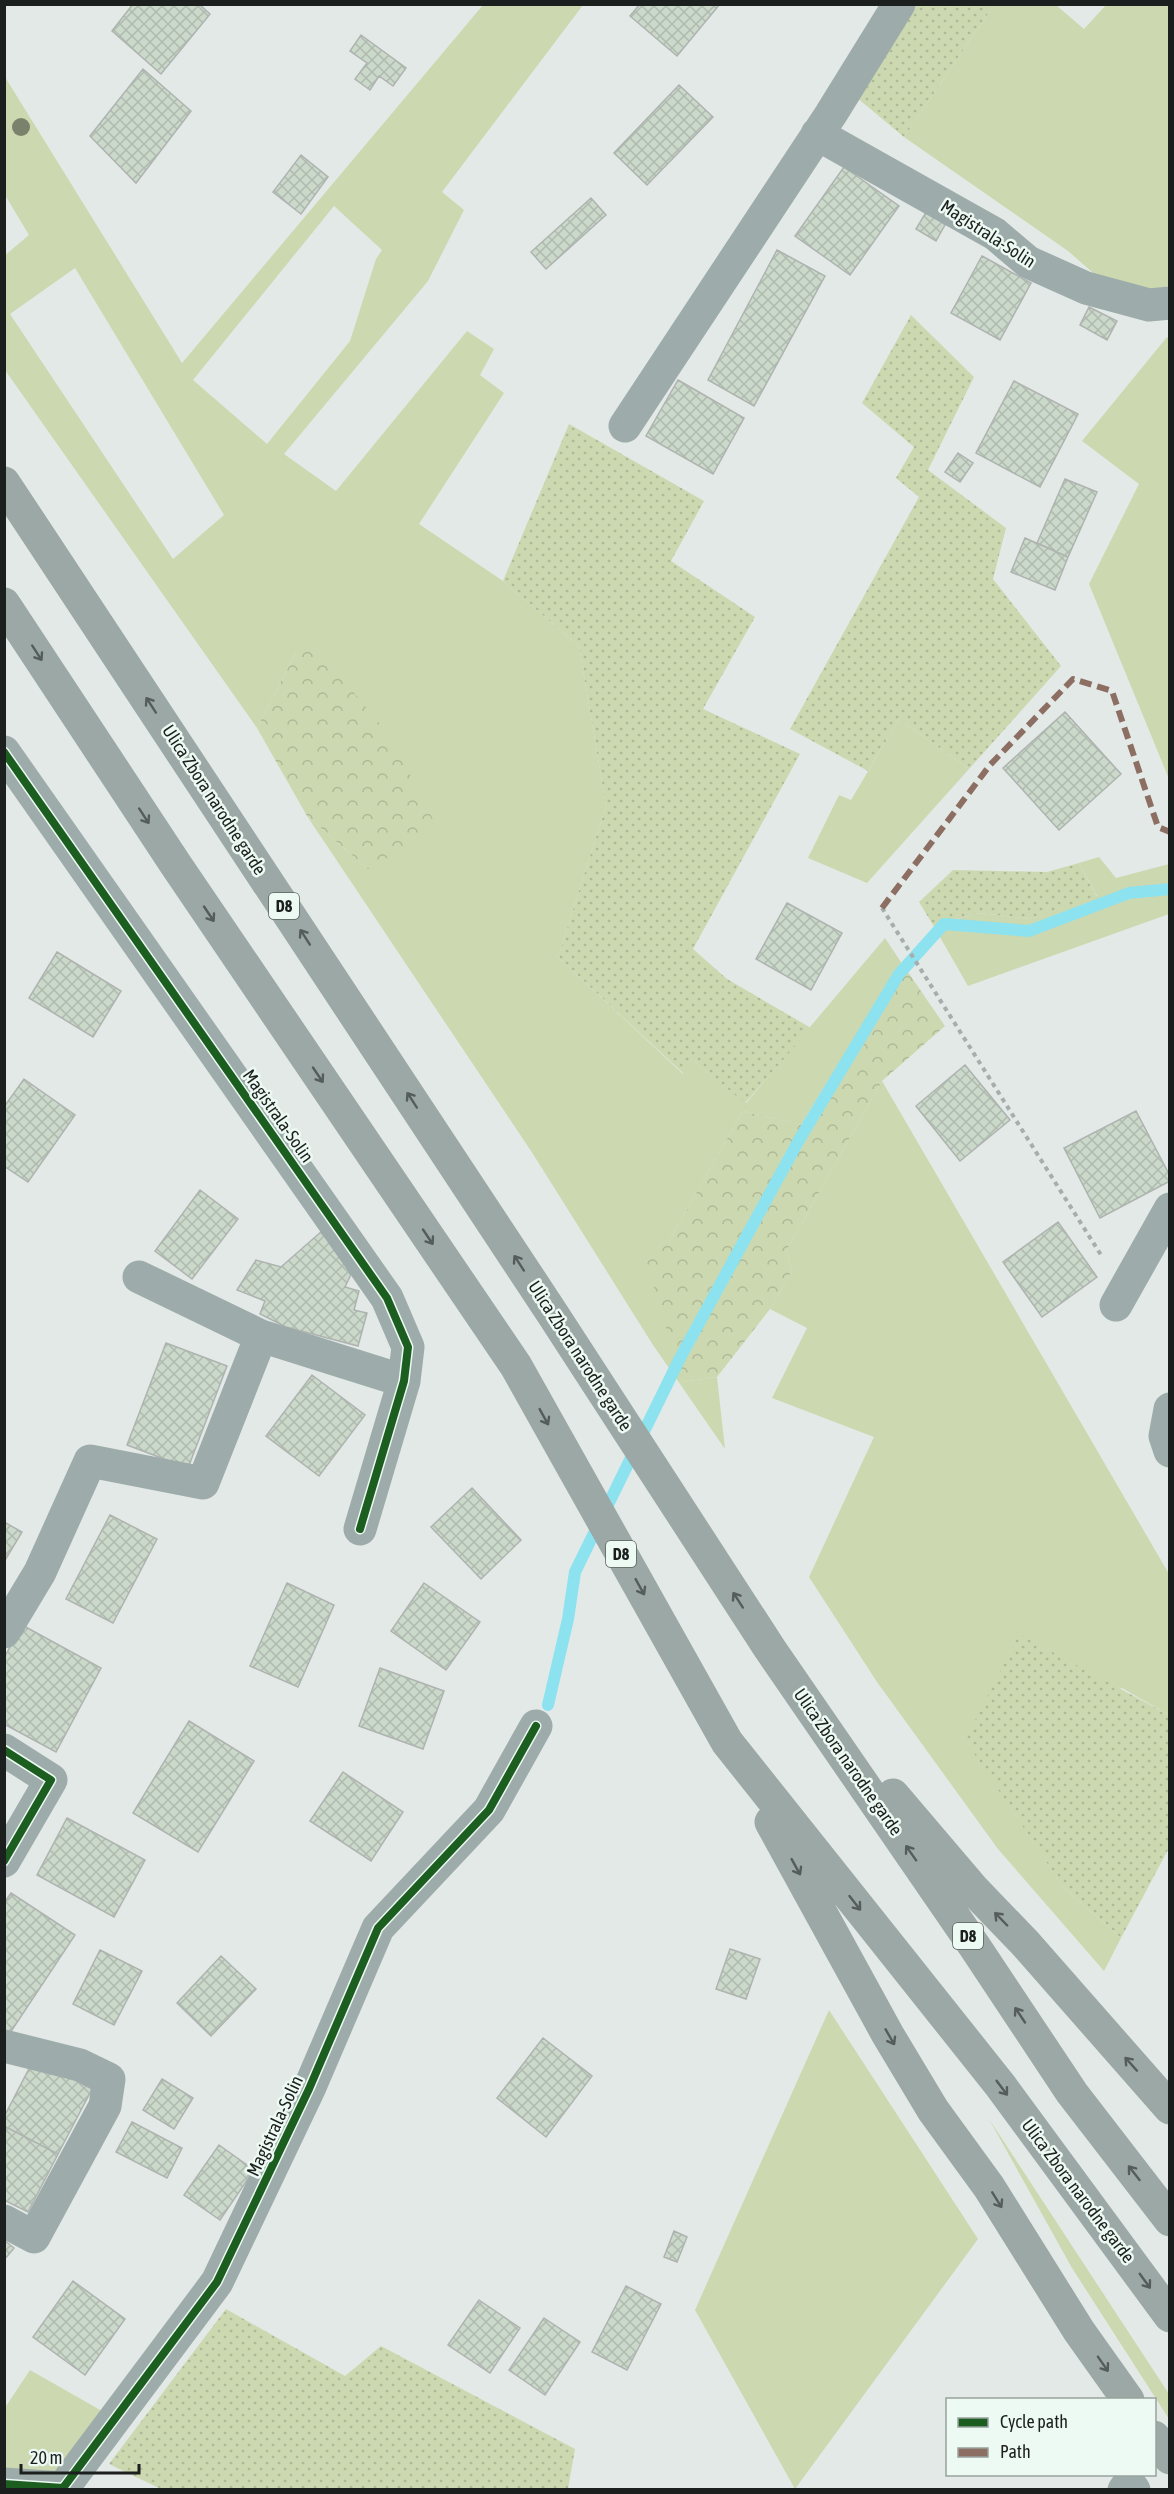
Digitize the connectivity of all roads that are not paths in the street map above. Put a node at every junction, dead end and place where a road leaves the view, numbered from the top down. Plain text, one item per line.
1 (899, 4) edge
2 (817, 134) junction
3 (1170, 303) edge
4 (625, 426) dead end
5 (4, 483) edge
6 (4, 604) edge
7 (4, 752) edge
8 (1170, 1209) edge
9 (139, 1277) dead end
10 (1120, 1298) road end
11 (261, 1336) junction
12 (404, 1381) junction
13 (1170, 1409) edge
14 (1170, 1451) edge
15 (360, 1529) dead end
16 (4, 1632) edge
17 (770, 1649) junction
18 (536, 1726) dead end
19 (727, 1742) junction
20 (4, 1750) edge
21 (4, 1862) edge
22 (4, 2046) edge
23 (1170, 2108) edge
24 (1170, 2220) edge
25 (4, 2221) edge
26 (1170, 2316) edge
27 (1127, 2398) edge
28 (1156, 2438) edge
29 (1170, 2458) edge
30 (4, 2484) edge
31 (1124, 2490) edge
32 (1134, 2490) edge

1 - 2 street
2 - 3 street, Magistrala-Solin
2 - 4 street
17 -> 5 highway, Ulica Zbora narodne garde / D8
6 -> 19 highway, Ulica Zbora narodne garde / D8
7 - 12 street, Magistrala-Solin
8 - 10 street
9 - 11 street
11 - 12 street
11 - 16 street
12 - 15 street, Magistrala-Solin
13 - 14 street
23 -> 17 highway
24 -> 17 highway, Ulica Zbora narodne garde / D8
18 - 30 street, Magistrala-Solin
19 -> 26 highway, Ulica Zbora narodne garde / D8
19 -> 27 highway
20 - 21 street
22 - 25 street
28 - 29 highway
31 - 32 street

